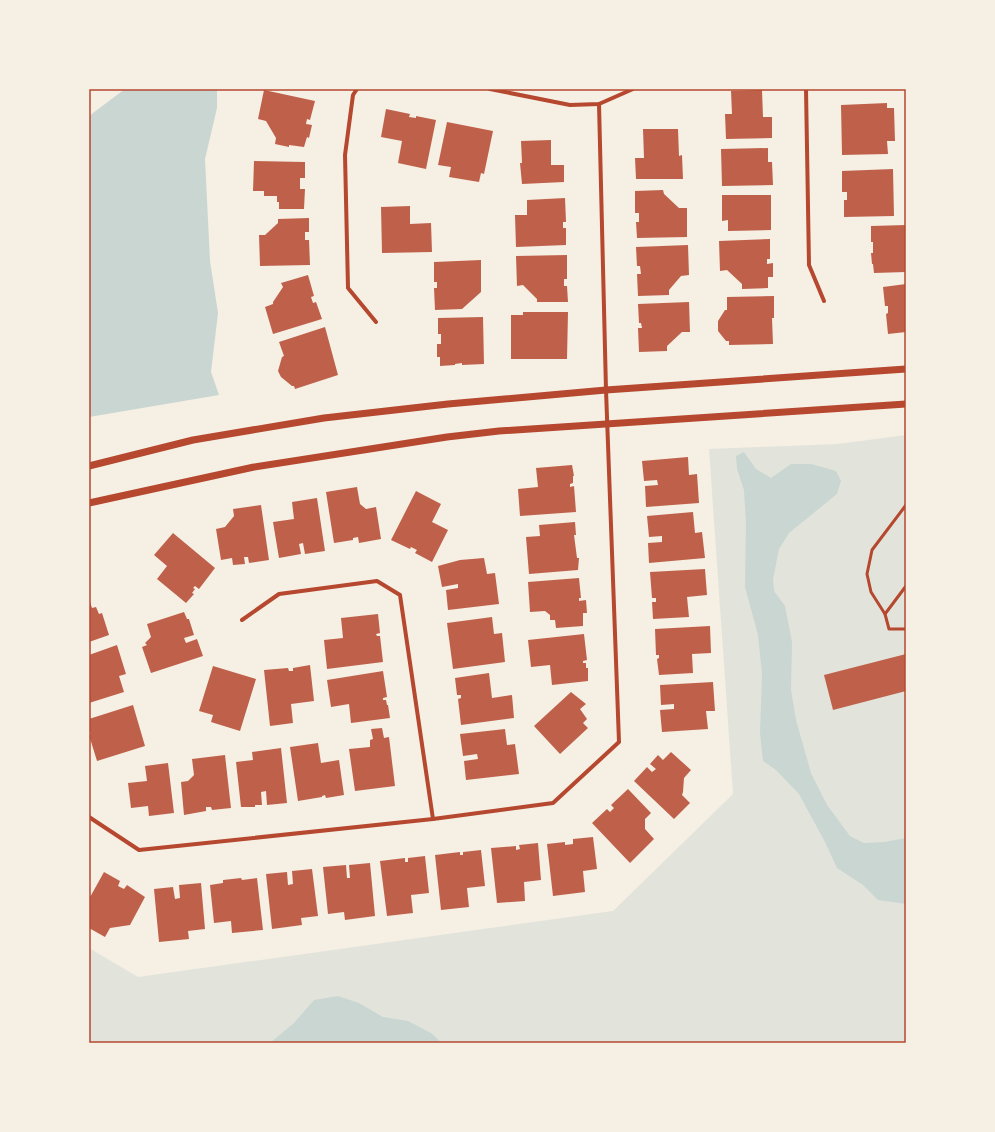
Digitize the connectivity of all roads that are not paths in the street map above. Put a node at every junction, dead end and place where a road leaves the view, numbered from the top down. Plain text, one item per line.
1 (357, 89) edge
2 (490, 89) edge
3 (633, 89) edge
4 (806, 89) edge
5 (599, 104) junction
6 (824, 300) dead end
7 (376, 322) dead end
8 (906, 369) edge
9 (606, 390) junction
10 (906, 404) edge
11 (607, 424) junction
12 (89, 466) edge
13 (89, 503) edge
14 (906, 505) edge
15 (906, 586) edge
16 (885, 614) junction
17 (242, 620) dead end
18 (906, 629) edge
19 (89, 817) edge
20 (433, 819) junction

1 - 7 street
2 - 5 street
3 - 5 street
4 - 6 street
5 - 9 street
8 - 9 street
9 - 11 street
9 - 12 street
10 - 11 street
11 - 13 street
11 - 20 street
14 - 16 lane
15 - 16 lane
16 - 18 lane
17 - 20 street
19 - 20 street

